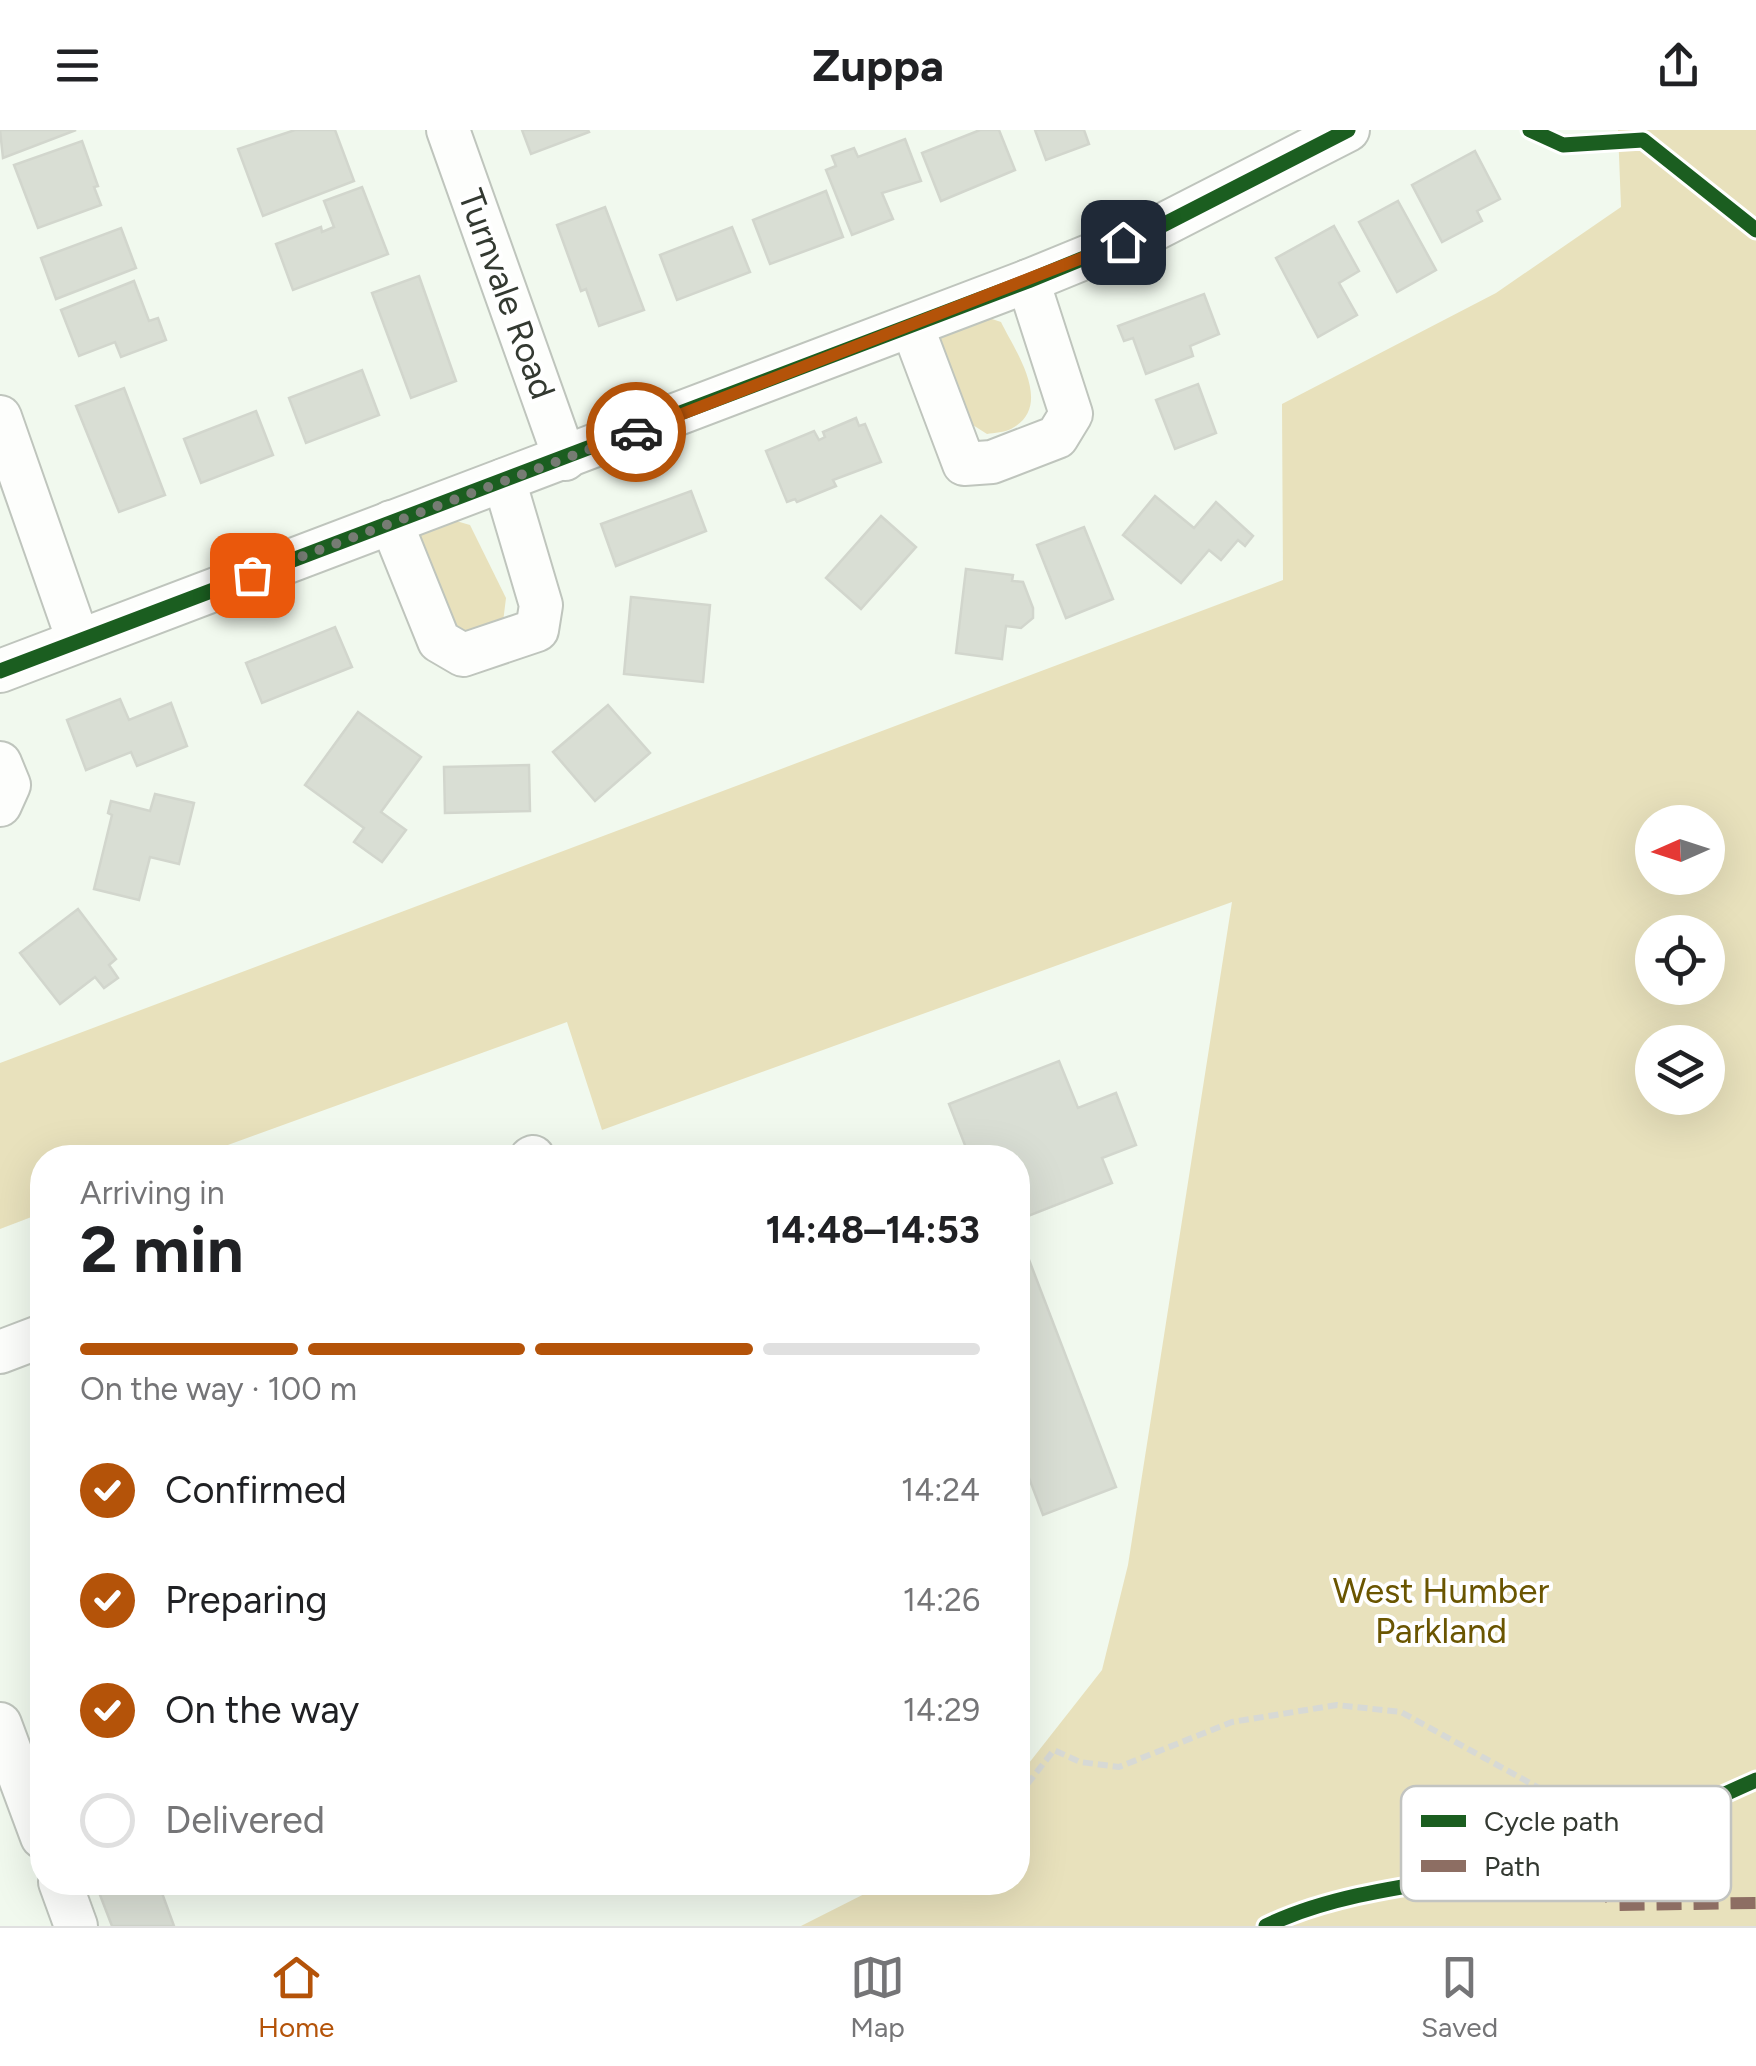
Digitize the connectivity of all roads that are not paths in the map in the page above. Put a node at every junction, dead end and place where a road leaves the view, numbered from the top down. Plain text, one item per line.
1 (448, 130) edge
2 (1348, 130) edge
3 (1028, 281) junction
4 (912, 326) junction
5 (0, 418) edge
6 (566, 459) junction
7 (504, 480) junction
8 (391, 522) junction
9 (78, 640) junction
10 (0, 672) edge
11 (0, 763) edge
12 (0, 805) edge
13 (30, 1341) edge
14 (0, 1352) edge
15 (0, 1724) edge
16 (30, 1805) edge
17 (65, 1895) edge
18 (76, 1926) edge

1 - 6 street, Turnvale Road
2 - 3 street
3 - 4 street
3 - 4 street
4 - 6 street
5 - 9 street
6 - 7 street
7 - 8 street
7 - 8 street
8 - 9 street
9 - 10 street
11 - 12 street
13 - 14 street
15 - 16 street
17 - 18 street

